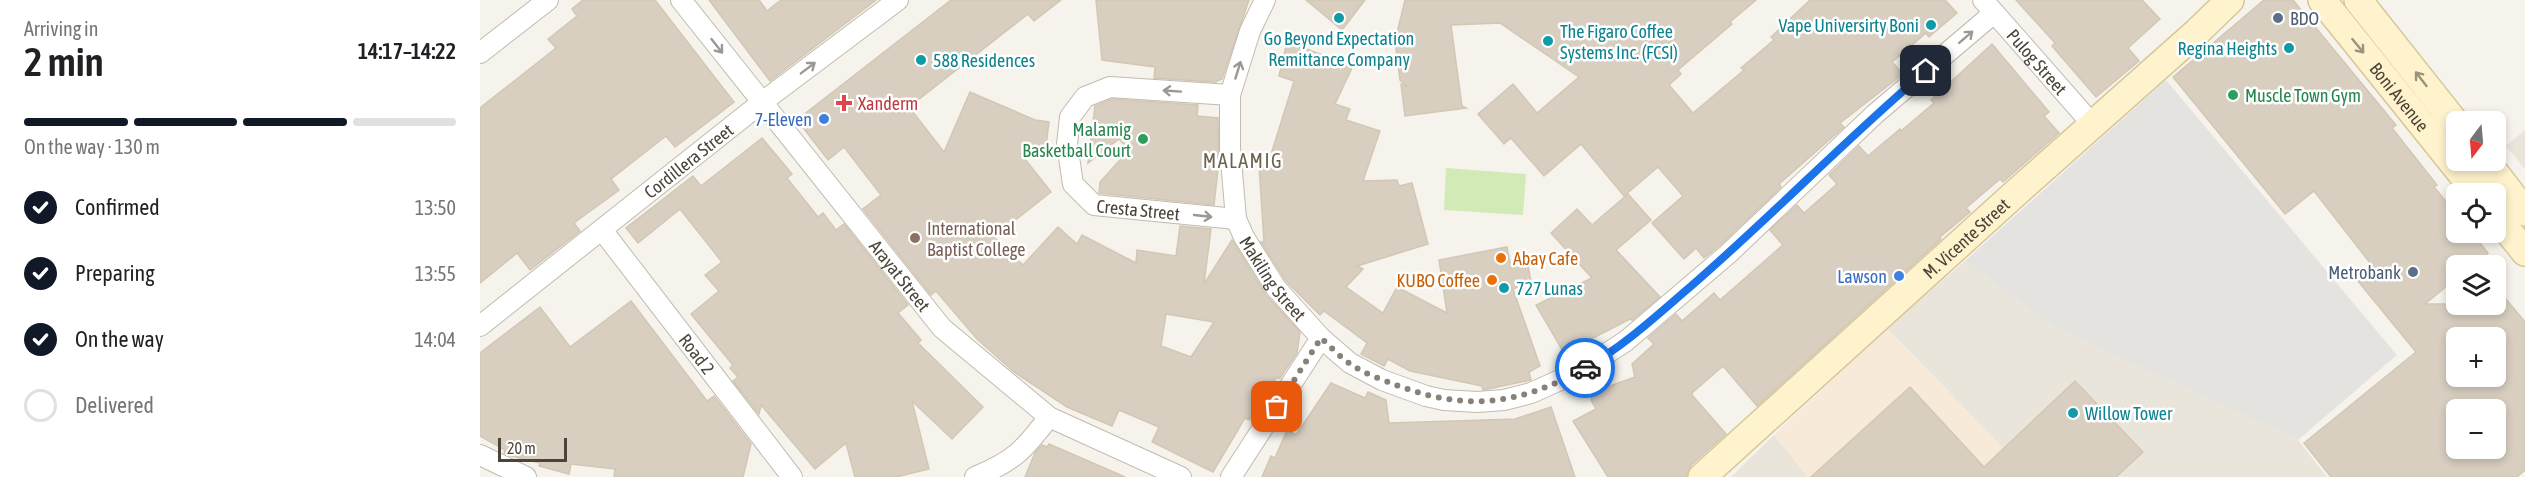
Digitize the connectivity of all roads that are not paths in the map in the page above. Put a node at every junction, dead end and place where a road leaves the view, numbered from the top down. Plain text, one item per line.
1 (548, 0) edge
2 (681, 0) edge
3 (898, 0) edge
4 (1265, 0) edge
5 (2230, 0) edge
6 (2322, 0) edge
7 (2358, 0) edge
8 (1989, 6) edge
9 (480, 53) edge
10 (1230, 95) junction
11 (761, 103) junction
12 (2446, 111) edge
13 (2092, 125) junction
14 (2493, 171) edge
15 (2469, 183) edge
16 (2525, 212) edge
17 (1236, 219) junction
18 (2506, 228) edge
19 (602, 230) junction
20 (2525, 252) edge
21 (480, 326) edge
22 (1321, 338) junction
23 (1049, 417) junction
24 (480, 455) edge
25 (526, 477) edge
26 (792, 477) edge
27 (975, 477) edge
28 (1181, 477) edge
29 (1231, 477) edge
30 (1702, 477) edge

1 - 9 street
2 -> 11 street, Arayat Street
11 -> 3 street, Cordillera Street
10 -> 4 street, Makiling Street
5 - 13 street, M. Vicente Street
6 -> 15 street, Boni Avenue
12 -> 7 street, Boni Avenue
8 - 13 street, Pulog Street
22 -> 8 street, Makiling Street
10 - 17 street, Makiling Street
10 -> 17 street, Cresta Street
11 - 19 street, Cordillera Street
11 - 23 street, Arayat Street
13 - 30 street, M. Vicente Street
14 - 16 street
17 - 22 street, Makiling Street
18 - 20 street
19 - 21 street, Cordillera Street
19 - 26 street, Road 2
22 - 29 street
23 - 27 street
23 - 28 street, Arayat Street
24 - 25 street

